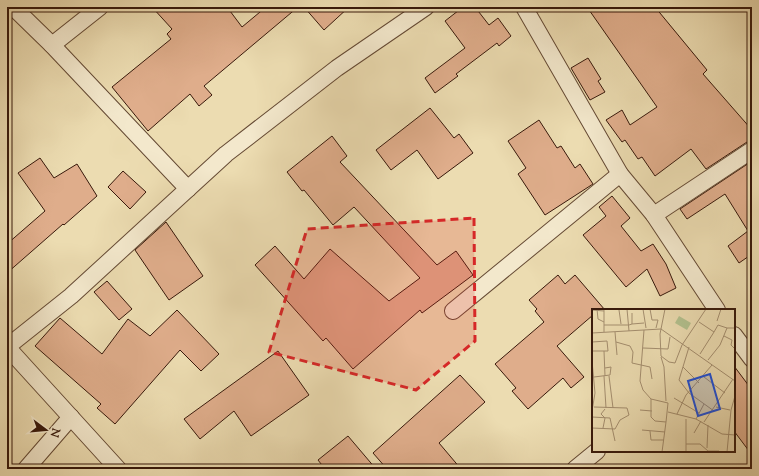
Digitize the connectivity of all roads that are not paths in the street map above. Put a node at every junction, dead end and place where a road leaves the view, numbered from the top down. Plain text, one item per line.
1 (12, 7) edge
2 (100, 7) edge
3 (426, 7) edge
4 (524, 7) edge
5 (52, 45) junction
6 (752, 150) edge
7 (620, 174) junction
8 (188, 189) junction
9 (654, 215) junction
10 (716, 309) edge
11 (453, 311) dead end
12 (735, 339) edge
13 (7, 347) edge
14 (752, 359) edge
15 (71, 417) junction
16 (596, 452) edge
17 (26, 469) edge
18 (118, 469) edge
19 (576, 469) edge

1 - 5 street
2 - 5 street
3 - 8 street
4 - 7 street
5 - 8 street
6 - 9 street
7 - 9 street
7 - 11 street
8 - 13 street
9 - 10 street
12 - 14 street
13 - 15 street
15 - 17 street
15 - 18 street
16 - 19 street

